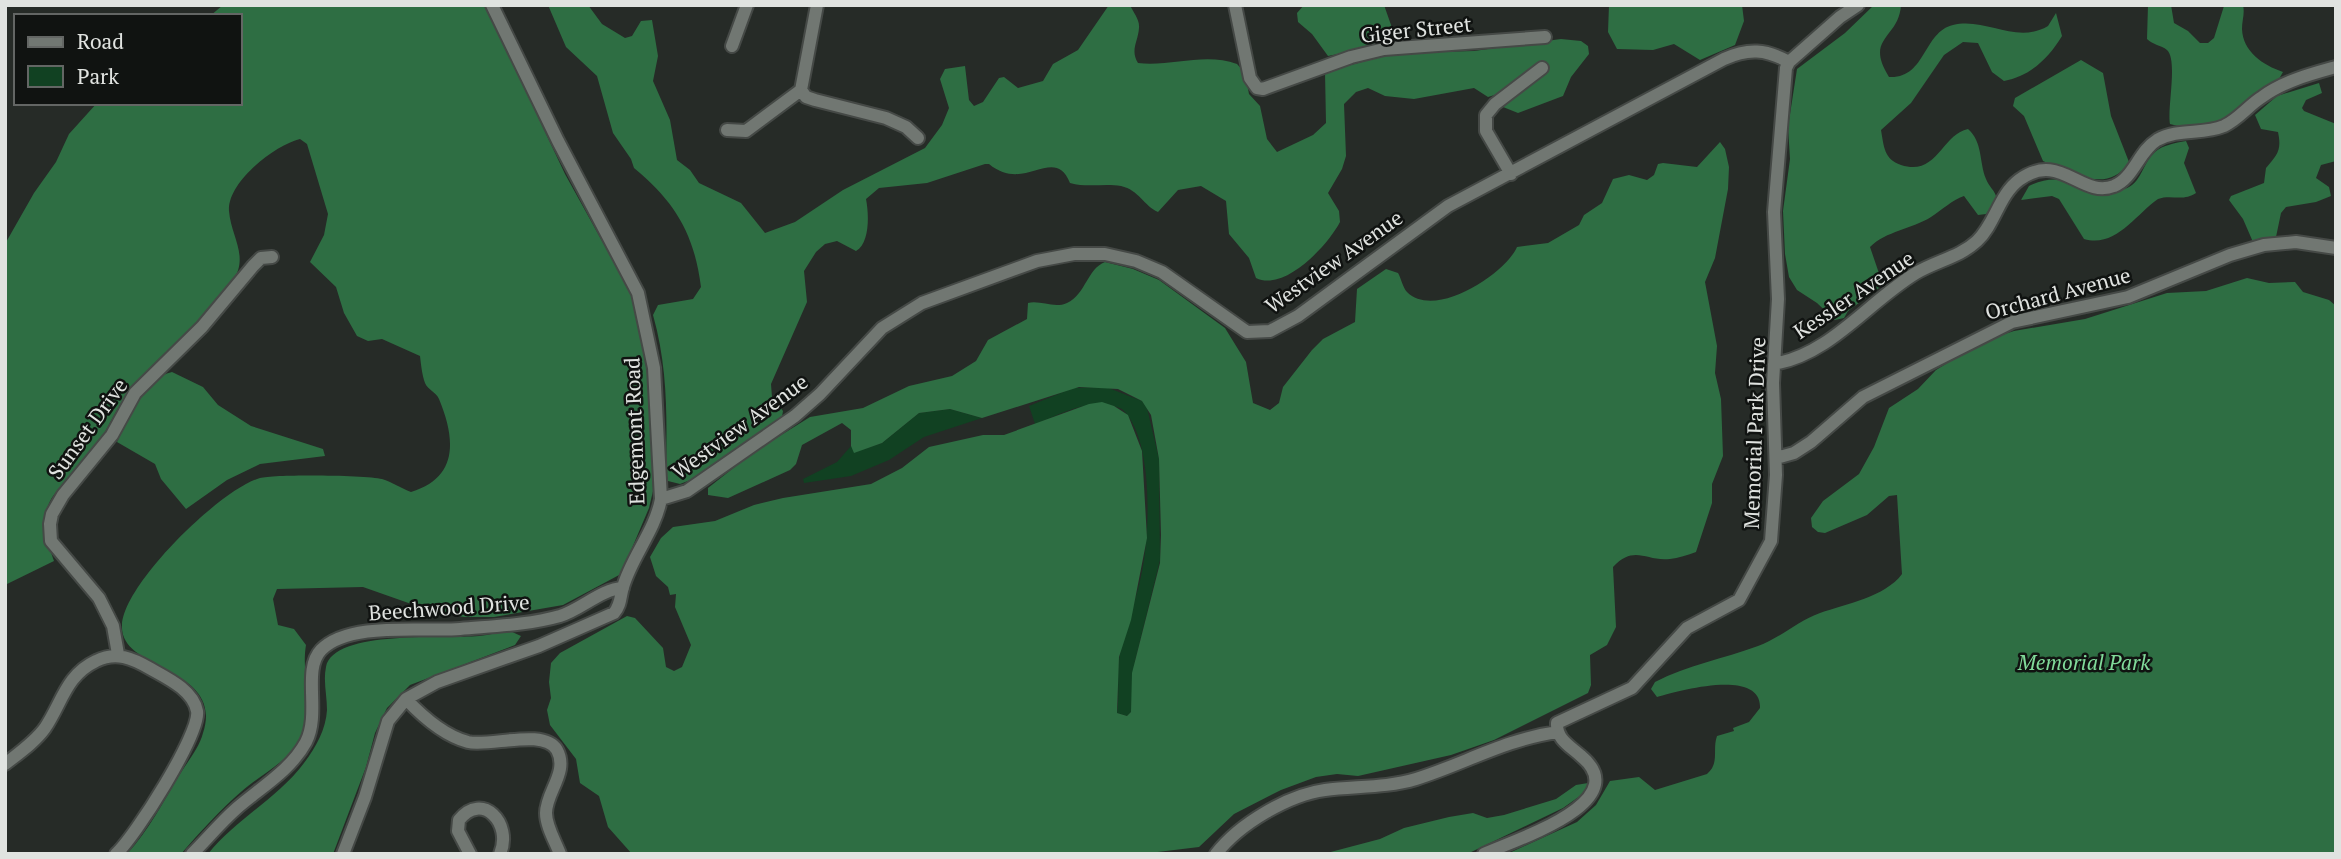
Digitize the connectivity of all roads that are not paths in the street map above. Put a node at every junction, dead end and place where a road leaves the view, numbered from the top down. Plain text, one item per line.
1 (492, 5) edge
2 (747, 5) edge
3 (1235, 5) edge
4 (1858, 5) edge
5 (815, 6) edge
6 (1840, 11) edge
7 (1545, 37) dead end
8 (732, 46) dead end
9 (1789, 62) junction
10 (2336, 67) edge
11 (1542, 68) dead end
12 (801, 90) junction
13 (727, 130) dead end
14 (918, 138) dead end
15 (1511, 174) junction
16 (2336, 248) edge
17 (272, 257) dead end
18 (1774, 364) junction
19 (1776, 458) junction
20 (661, 499) junction
21 (623, 588) junction
22 (118, 654) junction
23 (406, 699) junction
24 (1558, 732) junction
25 (5, 764) edge
26 (116, 854) edge
27 (192, 854) edge
28 (343, 854) edge
29 (470, 854) edge
30 (500, 854) edge
31 (560, 854) edge
32 (1216, 854) edge
33 (1484, 854) edge

1 - 20 street, Edgemont Road
2 - 8 street
3 - 7 street, Giger Street
4 - 6 street
5 - 12 street
6 - 9 street
9 - 15 street, Westview Avenue
9 - 18 street, Memorial Park Drive
10 - 18 street, Kessler Avenue
11 - 15 street
12 - 13 street
12 - 14 street
15 - 20 street, Westview Avenue
16 - 19 street, Orchard Avenue
17 - 22 street, Sunset Drive
18 - 19 street, Memorial Park Drive
19 - 24 street, Memorial Park Drive
20 - 21 street, Edgemont Road
21 - 23 street, Edgemont Road
21 - 27 street, Beechwood Drive
22 - 25 street
22 - 26 street
23 - 28 street, Edgemont Road
23 - 31 street
24 - 32 street
24 - 33 street
29 - 30 street

